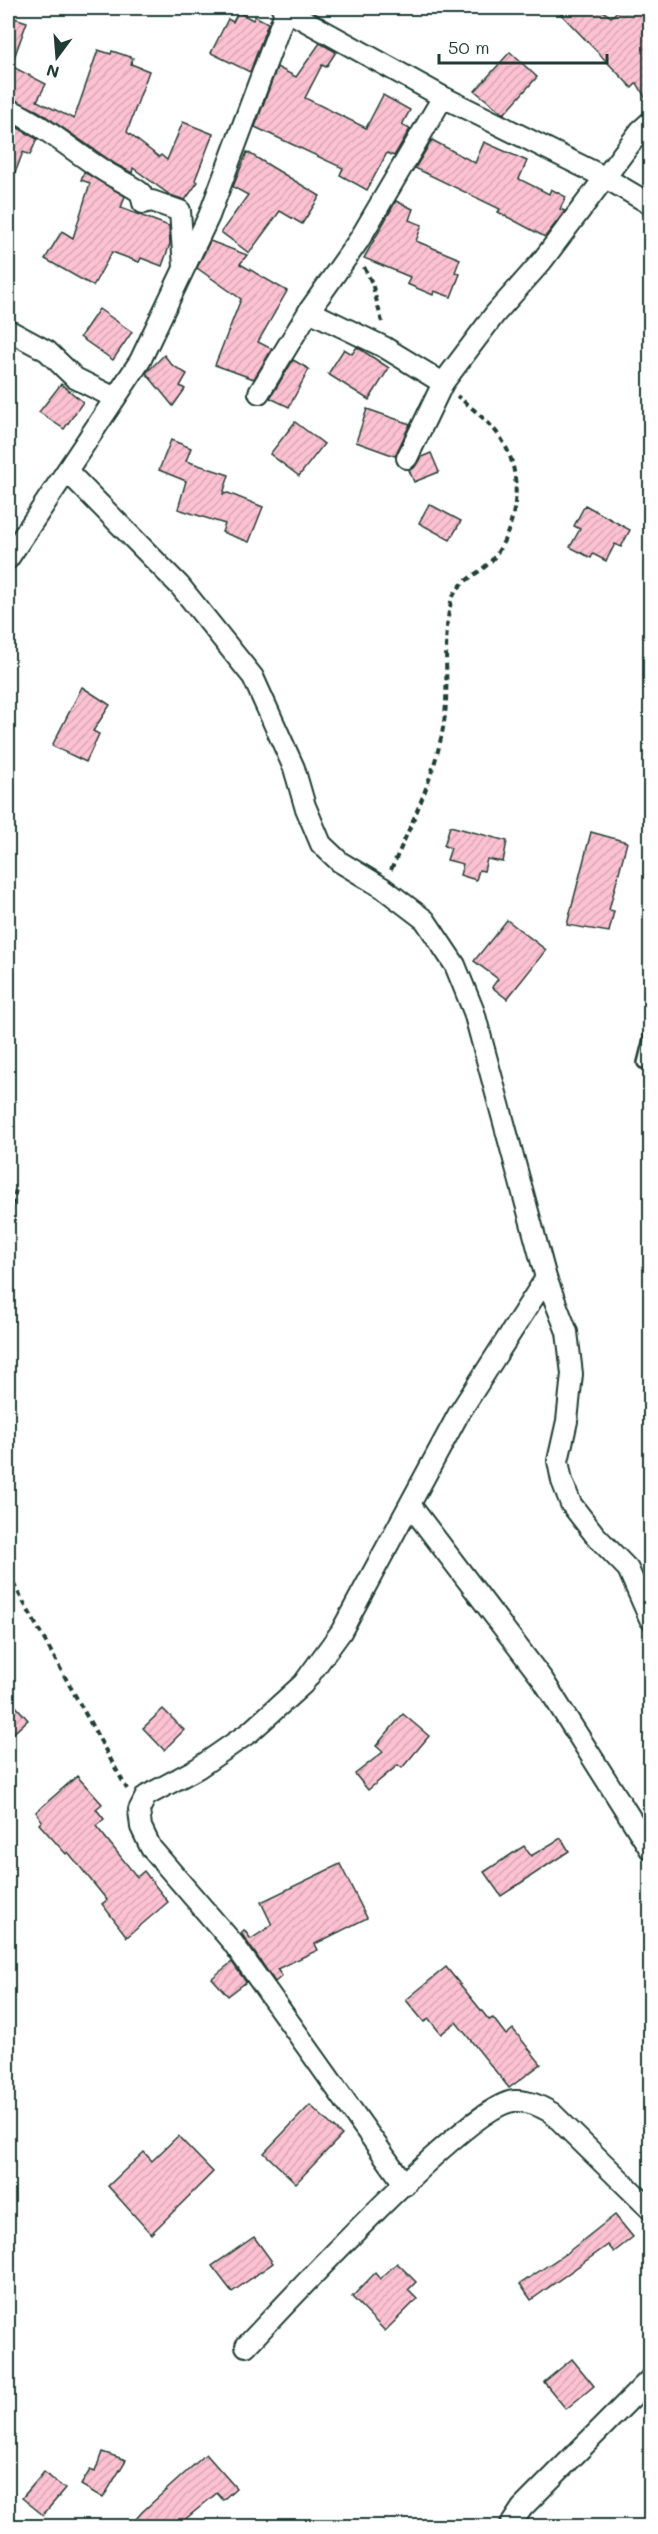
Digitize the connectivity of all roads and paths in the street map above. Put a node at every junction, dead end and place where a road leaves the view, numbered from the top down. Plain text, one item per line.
1 (284, 9) edge
2 (443, 97) junction
3 (8, 109) edge
4 (651, 122) edge
5 (604, 177) junction
6 (651, 204) edge
7 (359, 240) junction
8 (184, 271) junction
9 (309, 311) junction
10 (8, 330) edge
11 (384, 347) junction
12 (443, 383) junction
13 (259, 393) dead end
14 (115, 398) junction
15 (406, 458) dead end
16 (67, 471) junction
17 (8, 560) edge
18 (383, 888) junction
19 (651, 1035) edge
20 (643, 1063) dead end
21 (16, 1189) dead end
22 (8, 1227) edge
23 (546, 1278) junction
24 (411, 1506) junction
25 (8, 1574) edge
26 (651, 1618) edge
27 (139, 1810) junction
28 (651, 1849) edge
29 (405, 2185) junction
30 (651, 2209) edge
31 (246, 2346) dead end
32 (651, 2379) edge
33 (510, 2526) edge

1 - 2 street
1 - 8 street
2 - 5 street
2 - 7 street
3 - 8 street
4 - 5 street
5 - 6 street
5 - 12 street
7 - 9 street
7 - 11 path
8 - 14 street
9 - 11 street
9 - 13 street
10 - 14 street
11 - 12 street
12 - 15 street
12 - 18 path
14 - 16 street
16 - 17 street
16 - 18 street
18 - 23 street
19 - 20 lane
21 - 22 path
23 - 24 street
23 - 26 street
24 - 27 street
24 - 28 street
25 - 27 path
27 - 29 street
29 - 30 street
29 - 31 street
32 - 33 street

